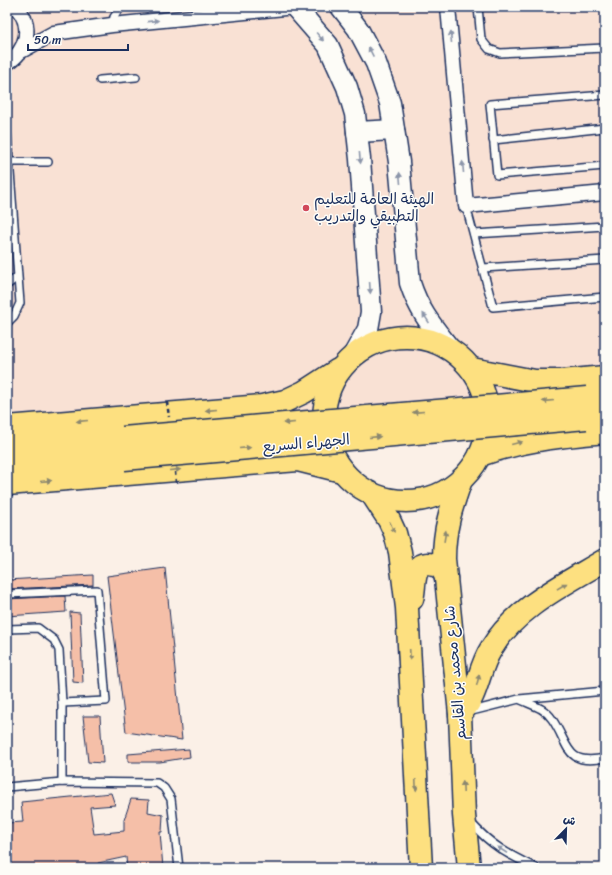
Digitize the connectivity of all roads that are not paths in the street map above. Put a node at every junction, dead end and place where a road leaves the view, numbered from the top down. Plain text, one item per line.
1 (16, 7) edge
2 (121, 7) edge
3 (295, 7) edge
4 (341, 7) edge
5 (448, 7) edge
6 (478, 7) edge
7 (112, 25) junction
8 (605, 48) edge
9 (21, 51) junction
10 (7, 63) edge
11 (136, 77) dead end
12 (100, 80) dead end
13 (605, 95) edge
14 (605, 128) edge
15 (394, 130) junction
16 (357, 132) junction
17 (7, 133) edge
18 (493, 140) junction
19 (8, 162) edge
20 (48, 162) dead end
21 (605, 166) edge
22 (605, 193) edge
23 (466, 206) junction
24 (605, 226) edge
25 (474, 234) junction
26 (605, 260) edge
27 (483, 268) junction
28 (17, 277) junction
29 (7, 285) edge
30 (605, 297) edge
31 (7, 323) edge
32 (450, 349) junction
33 (354, 354) junction
34 (472, 369) junction
35 (339, 370) junction
36 (605, 377) edge
37 (605, 396) edge
38 (605, 416) edge
39 (7, 427) edge
40 (605, 432) edge
41 (7, 448) edge
42 (480, 455) junction
43 (7, 469) edge
44 (342, 470) junction
45 (461, 480) junction
46 (7, 484) edge
47 (372, 494) junction
48 (605, 560) edge
49 (446, 578) junction
50 (7, 594) edge
51 (407, 608) junction
52 (7, 629) edge
53 (605, 690) edge
54 (519, 699) junction
55 (62, 703) junction
56 (460, 714) junction
57 (605, 758) edge
58 (62, 782) junction
59 (7, 787) edge
60 (464, 815) junction
61 (179, 868) edge
62 (421, 868) edge
63 (468, 868) edge
64 (536, 868) edge

1 - 9 street
2 - 7 lane
7 -> 3 street
3 -> 16 street
15 -> 4 street
23 -> 5 street
6 - 8 lane
7 - 9 street
9 - 10 street
11 - 12 lane
13 - 18 lane
14 - 18 lane
15 - 16 street
32 -> 15 street
16 -> 33 street
17 - 19 lane
18 - 21 lane
19 - 20 lane
19 - 28 lane
22 - 23 street
23 - 25 lane
24 - 25 lane
25 - 27 lane
26 - 27 lane
27 - 30 lane
28 - 29 lane
28 - 31 lane
32 - 33 main road
32 - 34 main road
33 - 35 main road
34 - 36 main road
34 - 42 main road
35 -> 39 main road
35 - 44 main road
37 -> 41 main road, الجهراء السريع, bridge
43 -> 38 main road, الجهراء السريع, bridge
42 -> 40 main road
42 - 45 main road
46 -> 44 main road, الجهراء السريع
44 - 47 main road
45 - 47 main road
49 -> 45 main road, شارع محمد بن القاسم
47 -> 51 main road
56 -> 48 main road
49 - 51 main road
49 - 56 main road, شارع محمد بن القاسم
50 - 55 lane
51 -> 62 main road
52 - 55 lane
53 - 54 lane
54 - 56 lane
54 - 57 lane
55 - 58 lane
60 -> 56 main road, شارع محمد بن القاسم
58 - 59 lane
58 - 61 lane
60 - 63 main road, شارع محمد بن القاسم
64 -> 60 lane

